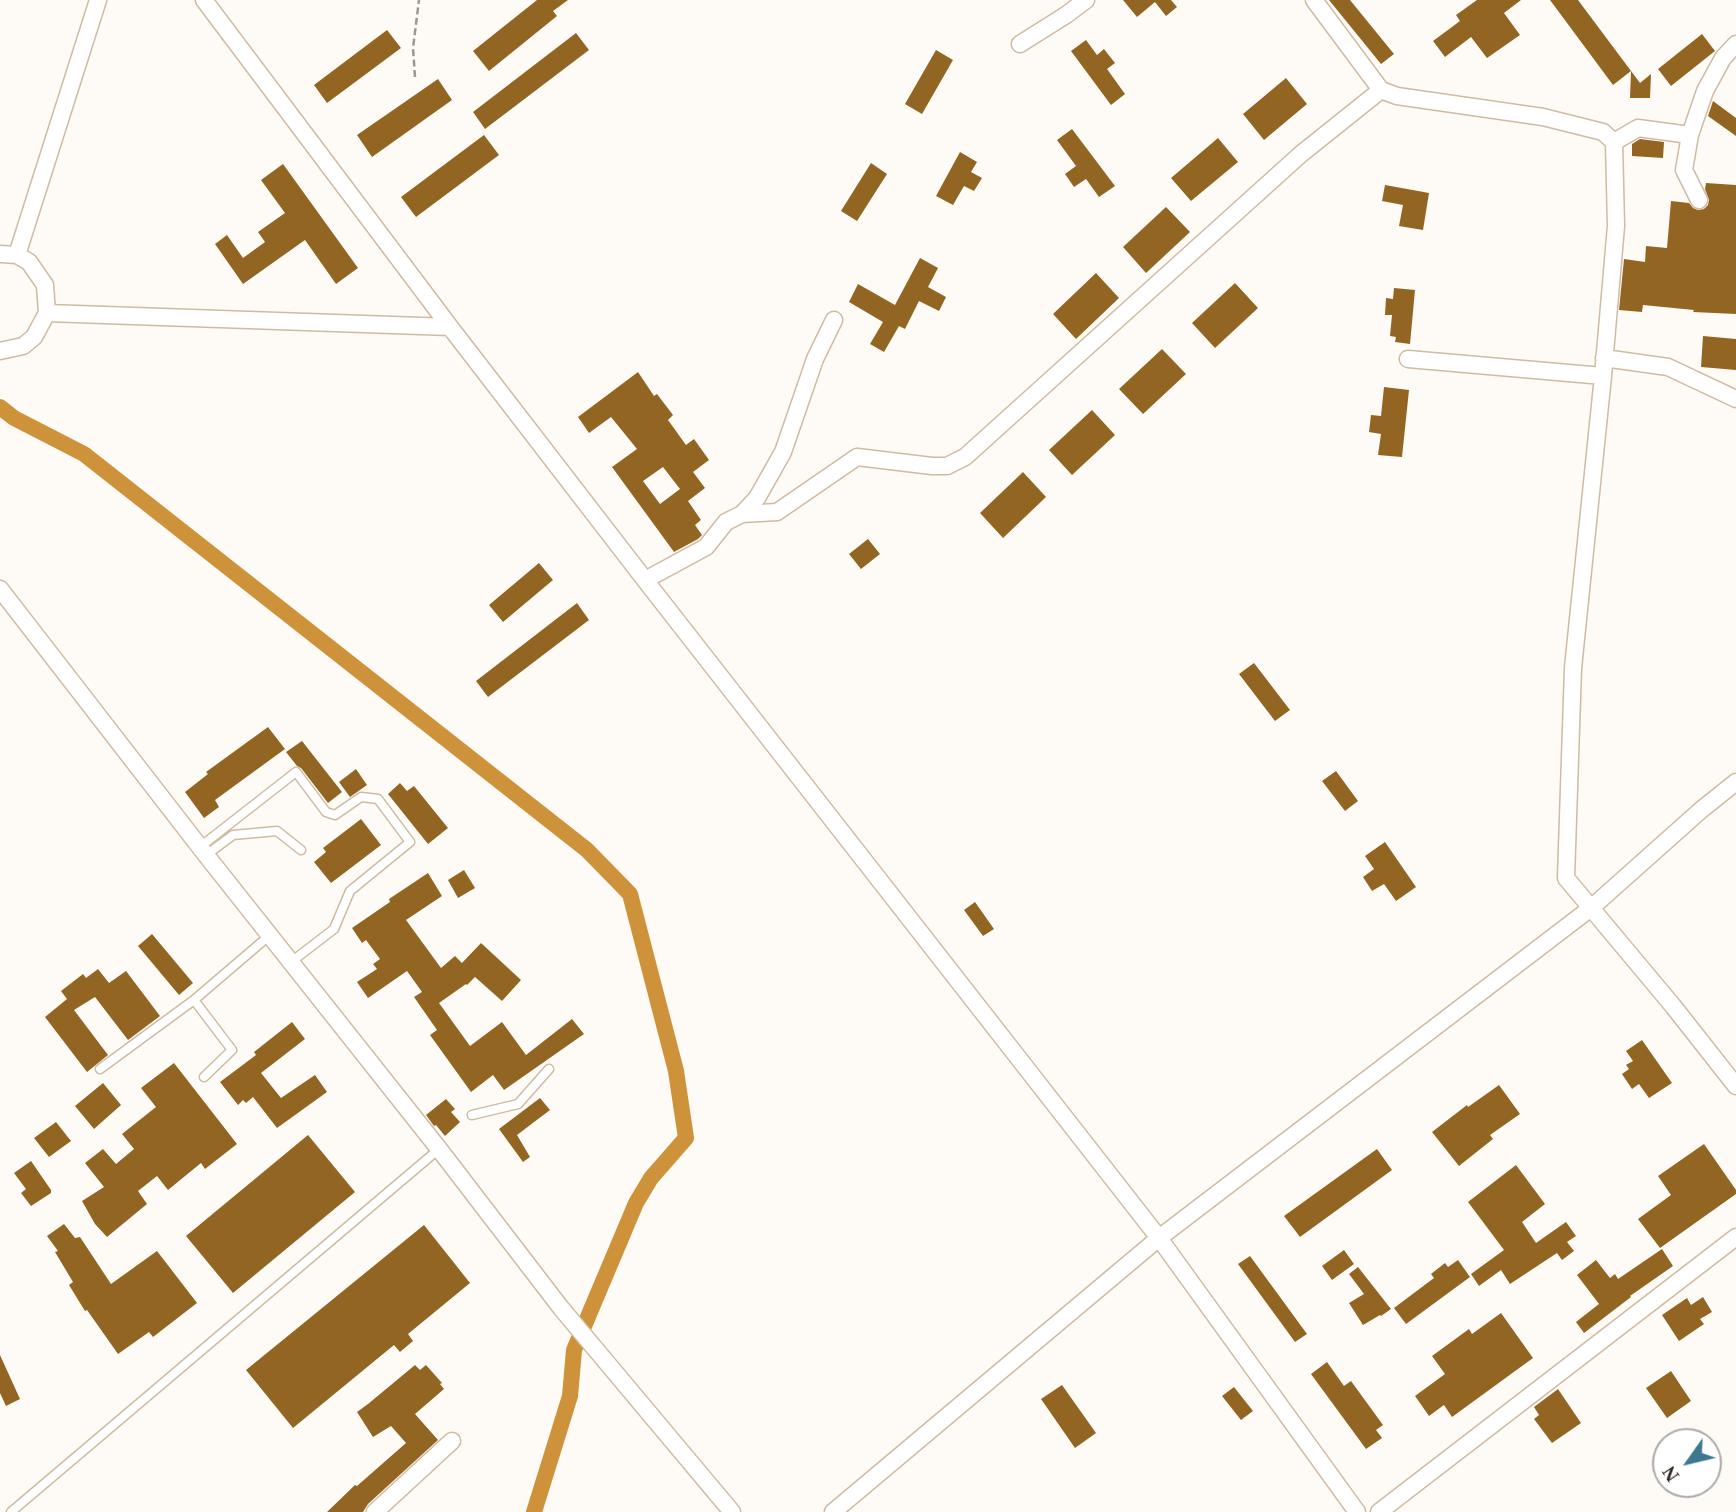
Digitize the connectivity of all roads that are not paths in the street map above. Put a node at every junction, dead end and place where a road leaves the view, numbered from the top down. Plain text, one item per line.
1 (98, 0) edge
2 (204, 0) edge
3 (1086, 0) edge
4 (1314, 0) edge
5 (1020, 44) dead end
6 (1736, 44) edge
7 (1381, 90) junction
8 (1690, 135) junction
9 (1614, 142) junction
10 (1699, 200) dead end
11 (8, 255) edge
12 (47, 313) junction
13 (834, 320) dead end
14 (450, 327) junction
15 (0, 351) edge
16 (1604, 358) junction
17 (1408, 359) dead end
18 (1603, 376) junction
19 (1736, 399) edge
20 (742, 514) junction
21 (645, 580) junction
22 (0, 589) edge
23 (1736, 782) edge
24 (301, 850) dead end
25 (203, 851) junction
26 (1591, 908) junction
27 (270, 935) junction
28 (291, 962) junction
29 (194, 1000) junction
30 (100, 1069) dead end
31 (549, 1069) dead end
32 (204, 1077) dead end
33 (1736, 1086) edge
34 (472, 1115) dead end
35 (439, 1149) junction
36 (1736, 1237) edge
37 (1158, 1238) junction
38 (452, 1441) dead end
39 (11, 1512) edge
40 (375, 1512) edge
41 (732, 1512) edge
42 (833, 1512) edge
43 (1357, 1512) edge
44 (1379, 1512) edge

1 - 11 street
2 - 14 street
3 - 5 street
4 - 7 street
6 - 8 street
7 - 9 street
7 - 20 street
8 - 9 street
8 - 10 street
9 - 16 street
11 - 12 street
12 - 14 street
12 - 15 street
13 - 20 street
14 - 21 street
16 - 18 street
16 - 19 street
17 - 18 street
18 - 26 street
20 - 21 street
21 - 37 street
22 - 25 street
23 - 26 street
24 - 25 lane
25 - 27 street
25 - 28 lane
26 - 33 street
26 - 37 street
27 - 28 street
27 - 29 lane
28 - 35 street
29 - 30 lane
29 - 32 lane
31 - 34 lane
35 - 39 lane
35 - 41 street
36 - 44 street
37 - 42 street
37 - 43 street
38 - 40 street

